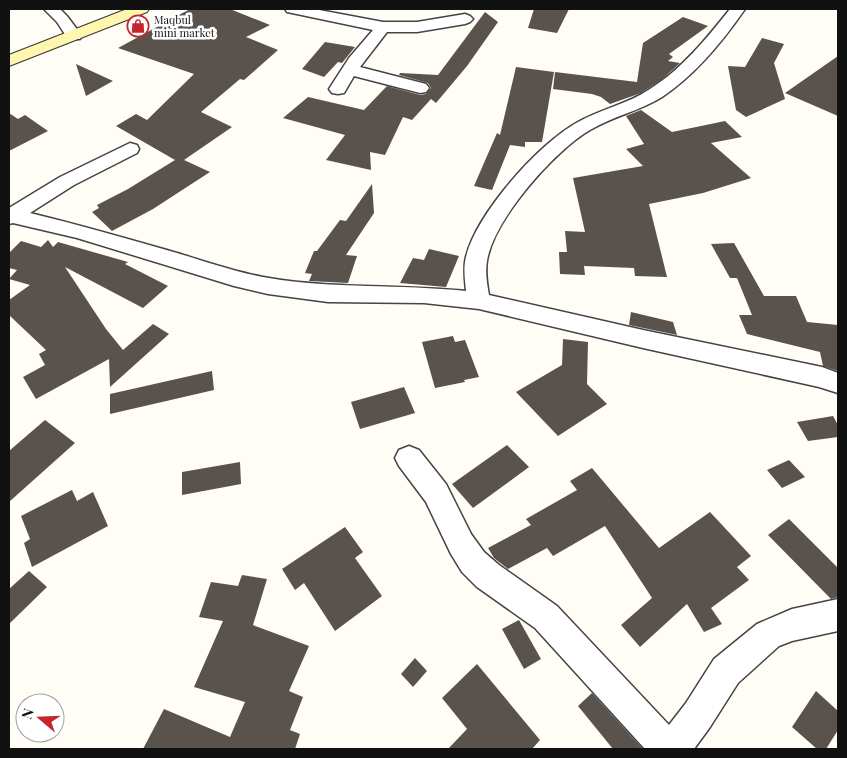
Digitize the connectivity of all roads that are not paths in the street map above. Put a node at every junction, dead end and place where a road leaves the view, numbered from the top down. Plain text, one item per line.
1 (51, 9) edge
2 (141, 9) edge
3 (292, 9) edge
4 (738, 9) edge
5 (465, 18) dead end
6 (383, 27) junction
7 (74, 36) junction
8 (9, 61) edge
9 (350, 70) junction
10 (420, 88) dead end
11 (338, 89) dead end
12 (130, 149) dead end
13 (10, 216) edge
14 (480, 301) junction
15 (838, 383) edge
16 (410, 458) dead end
17 (838, 615) edge
18 (668, 749) edge
19 (672, 749) edge

1 - 7 street
2 - 7 street
3 - 6 street
4 - 14 street
5 - 6 street
6 - 9 street
7 - 8 street
9 - 10 street
9 - 11 street
12 - 13 street
13 - 14 street
14 - 15 street
16 - 18 street
17 - 19 street

